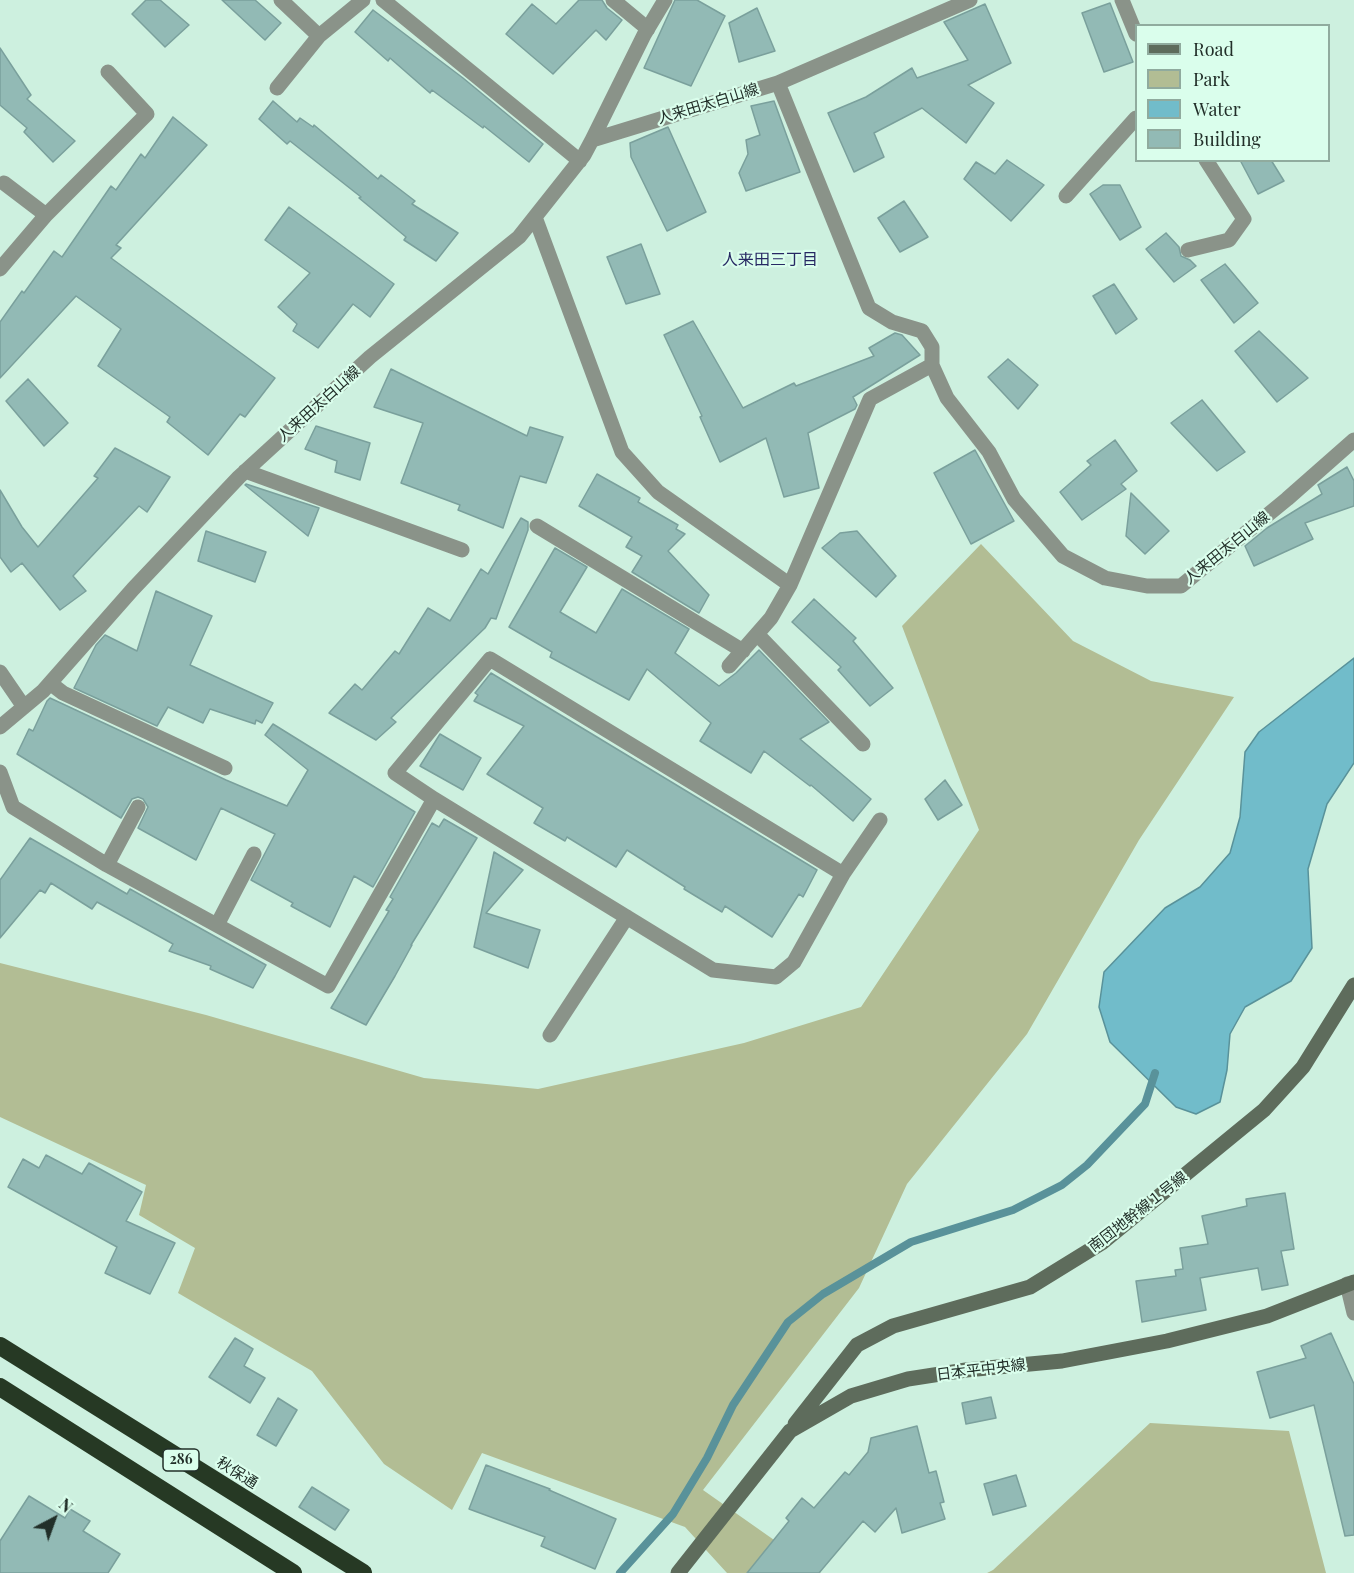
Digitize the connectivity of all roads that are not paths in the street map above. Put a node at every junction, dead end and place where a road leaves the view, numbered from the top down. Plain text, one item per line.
1 (281, 0) edge
2 (363, 0) edge
3 (383, 0) edge
4 (613, 0) edge
5 (665, 0) edge
6 (970, 0) edge
7 (1122, 0) edge
8 (648, 29) junction
9 (1135, 29) edge
10 (319, 36) junction
11 (108, 72) dead end
12 (778, 82) junction
13 (277, 88) dead end
14 (1135, 120) edge
15 (592, 140) junction
16 (580, 161) junction
17 (1207, 162) edge
18 (4, 183) dead end
19 (1066, 196) dead end
20 (46, 215) junction
21 (535, 216) junction
22 (1188, 250) dead end
23 (0, 269) edge
24 (932, 364) junction
25 (1354, 440) edge
26 (245, 471) junction
27 (537, 526) dead end
28 (462, 550) dead end
29 (790, 585) junction
30 (757, 634) junction
31 (743, 651) junction
32 (729, 666) dead end
33 (0, 672) edge
34 (50, 683) junction
35 (24, 707) junction
36 (0, 727) edge
37 (863, 744) dead end
38 (225, 768) dead end
39 (0, 772) edge
40 (434, 799) junction
41 (10, 800) junction
42 (138, 807) dead end
43 (0, 814) edge
44 (880, 819) dead end
45 (254, 854) dead end
46 (107, 865) junction
47 (843, 874) junction
48 (627, 917) junction
49 (217, 926) junction
50 (1354, 985) edge
51 (550, 1035) dead end
52 (1351, 1283) edge
53 (1354, 1313) edge
54 (0, 1346) edge
55 (0, 1387) edge
56 (790, 1431) junction
57 (293, 1573) edge
58 (363, 1573) edge
59 (678, 1573) edge

1 - 10 street
2 - 10 street
3 - 16 street
4 - 8 street
5 - 8 street
6 - 12 street
7 - 9 street
8 - 15 street
10 - 13 street
11 - 20 street
12 - 15 street, 人来田太白山線
12 - 24 street, 人来田太白山線
14 - 19 street
15 - 16 street, 人来田太白山線
16 - 21 street, 人来田太白山線
17 - 22 street
18 - 20 street
20 - 23 street
21 - 26 street, 人来田太白山線
21 - 29 street
24 - 25 street, 人来田太白山線
24 - 29 street
26 - 28 street
26 - 34 street, 人来田太白山線
27 - 31 street
29 - 30 street
30 - 31 street
30 - 37 street
31 - 32 street
33 - 35 street
34 - 35 street, 人来田太白山線
34 - 38 street
35 - 36 street, 人来田太白山線
39 - 41 street
40 - 47 street
40 - 48 street
40 - 49 street
41 - 43 street
41 - 46 street
42 - 46 street
44 - 47 street
45 - 49 street
46 - 49 street
47 - 48 street
48 - 51 street
50 - 56 street, 南団地幹線１号線
52 - 53 street
52 - 56 street, 日本平中央線
54 - 58 highway, 秋保通 / 286
55 - 57 highway, 286
56 - 59 street, 日本平中央線

